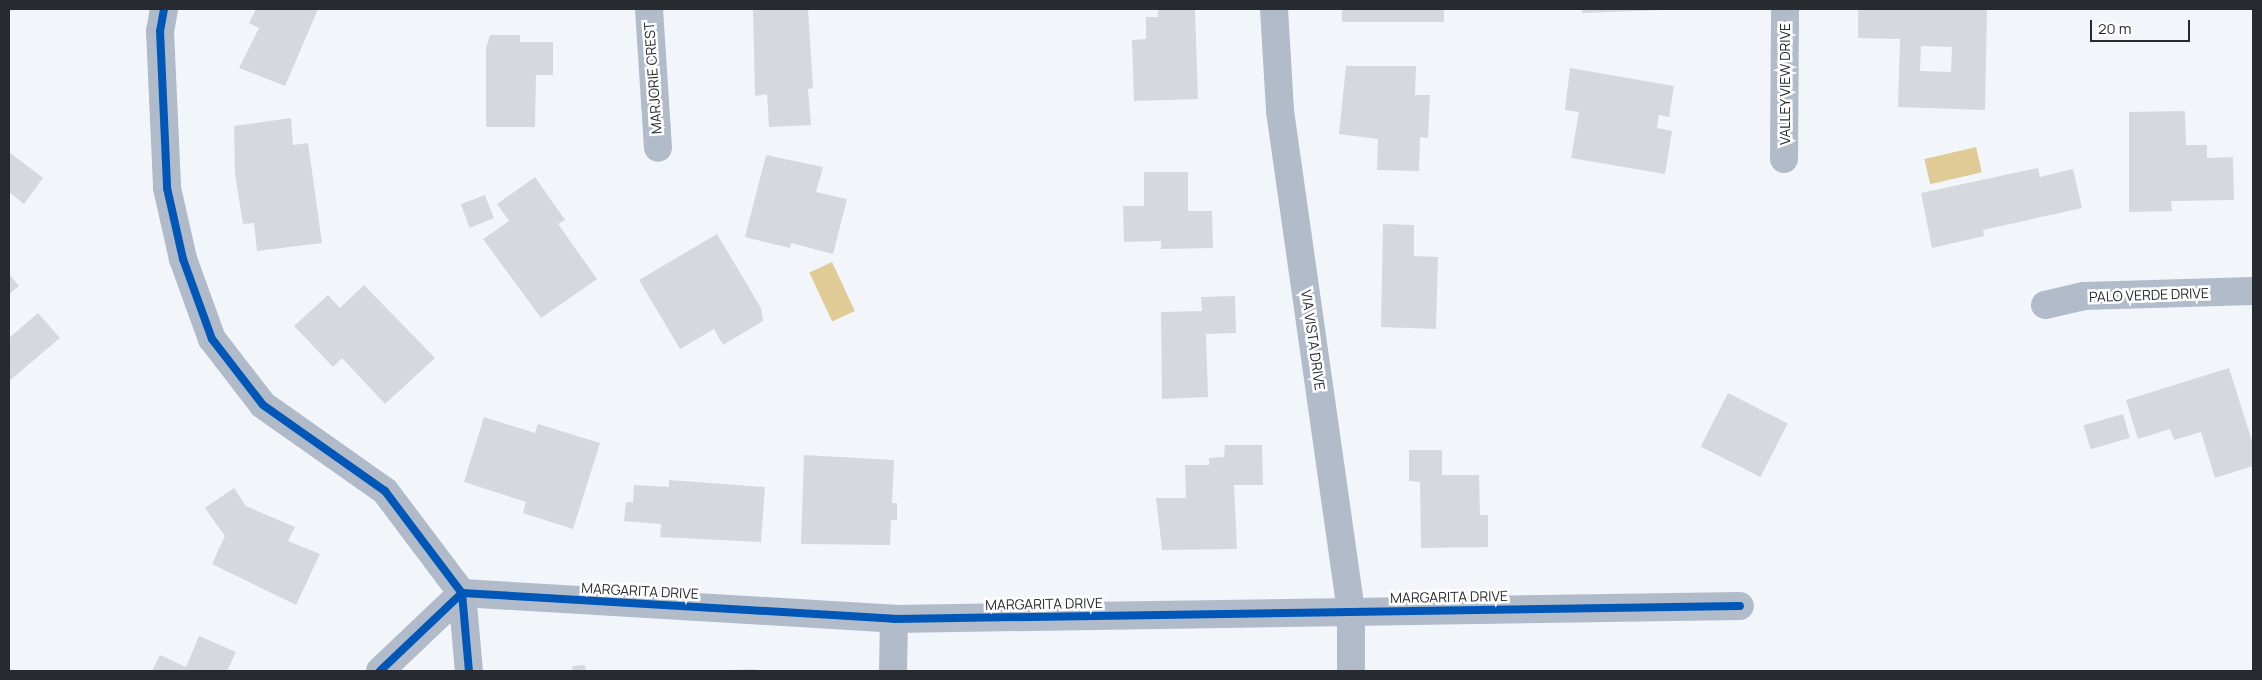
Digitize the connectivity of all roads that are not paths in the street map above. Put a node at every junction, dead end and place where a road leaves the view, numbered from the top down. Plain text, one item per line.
1 (164, 9) edge
2 (649, 9) edge
3 (1274, 9) edge
4 (1785, 9) edge
5 (658, 148) dead end
6 (1784, 158) dead end
7 (2253, 291) edge
8 (2045, 305) dead end
9 (462, 593) junction
10 (1740, 606) dead end
11 (1352, 610) junction
12 (894, 619) junction
13 (380, 671) edge
14 (469, 671) edge
15 (893, 671) edge
16 (1351, 671) edge

1 - 9 street
2 - 5 street, MARJORIE CREST
3 - 11 street, VIA VISTA DRIVE
4 - 6 street, VALLEY VIEW DRIVE
7 - 8 street, PALO VERDE DRIVE
9 - 12 street, MARGARITA DRIVE
9 - 13 street
9 - 14 street
10 - 11 street, MARGARITA DRIVE
11 - 12 street, MARGARITA DRIVE
11 - 16 street, VIA VISTA DRIVE
12 - 15 street

